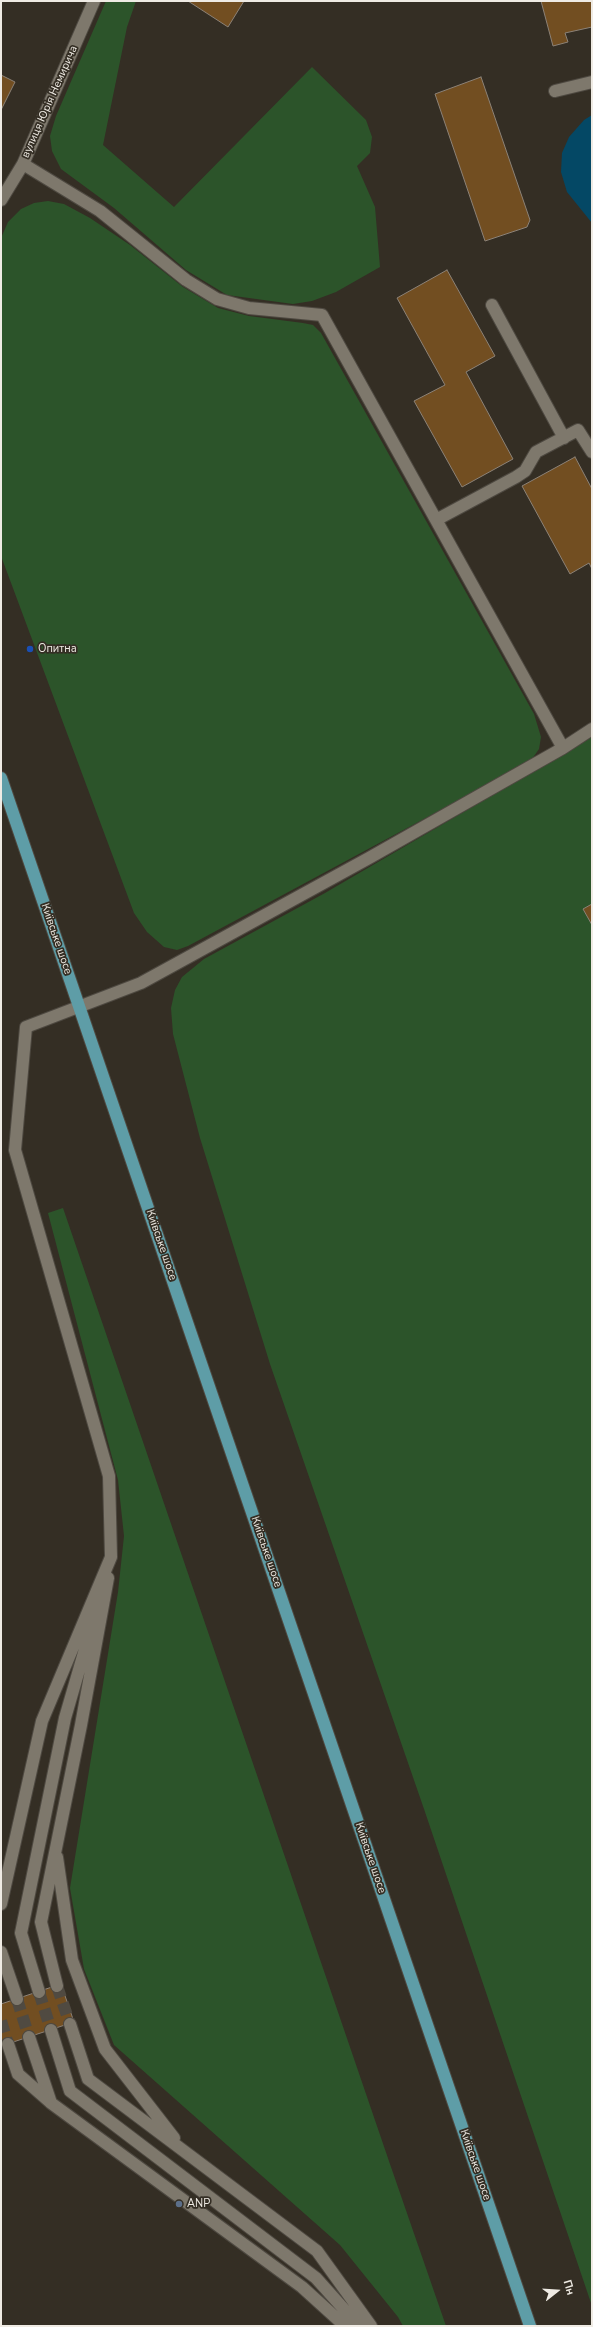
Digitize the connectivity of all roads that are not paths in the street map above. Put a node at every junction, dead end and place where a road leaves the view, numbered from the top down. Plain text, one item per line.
1 (94, 1) edge
2 (592, 82) edge
3 (555, 91) dead end
4 (23, 164) junction
5 (1, 200) edge
6 (492, 305) dead end
7 (564, 438) junction
8 (592, 452) edge
9 (436, 520) junction
10 (592, 729) edge
11 (563, 748) junction
12 (1, 778) edge
13 (79, 1006) junction
14 (111, 1557) junction
15 (56, 1848) junction
16 (1, 1904) edge
17 (1, 1952) edge
18 (57, 1986) tunnel mouth
19 (39, 1992) tunnel mouth
20 (17, 1999) tunnel mouth
21 (70, 2024) tunnel mouth
22 (51, 2030) tunnel mouth
23 (29, 2037) tunnel mouth
24 (8, 2044) tunnel mouth
25 (51, 2103) junction
26 (184, 2151) junction
27 (345, 2326) edge
28 (359, 2326) edge
29 (371, 2326) edge
30 (530, 2326) edge

1 - 4 street, вулиця Юрія Немирича
2 - 3 street
4 - 5 street, вулиця Юрія Немирича
4 - 9 street
6 - 7 street
7 - 8 street
7 - 9 street
9 - 11 street
10 - 11 street
11 - 13 street
12 - 13 main road, Київське шосе
13 - 14 street
13 - 30 main road, Київське шосе
14 - 15 street
14 - 16 street
14 - 19 street
15 - 18 street
15 - 26 street
17 - 20 street
21 - 26 street
22 - 28 street
23 - 25 street
24 - 25 street
25 - 27 street
26 - 29 street

